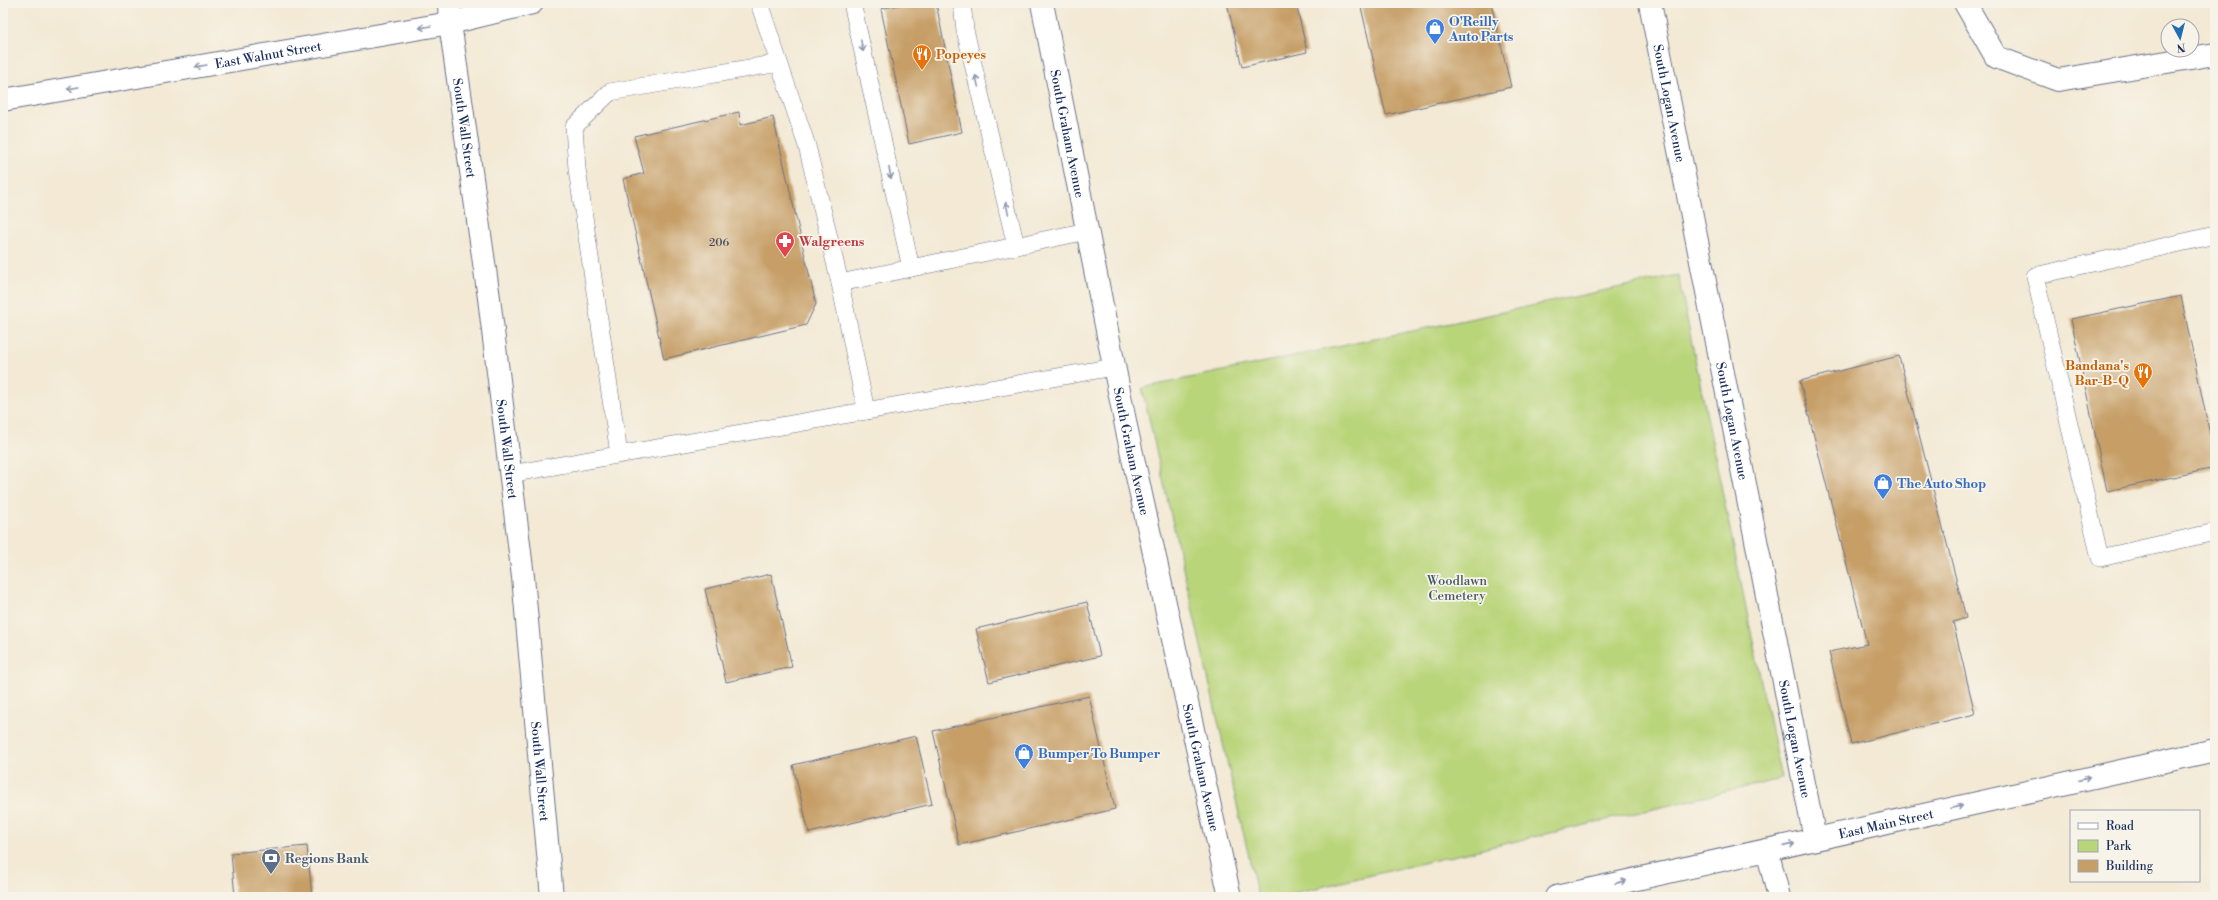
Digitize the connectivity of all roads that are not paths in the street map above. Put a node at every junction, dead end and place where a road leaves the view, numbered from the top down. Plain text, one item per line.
1 (532, 3) edge
2 (759, 3) edge
3 (962, 3) edge
4 (1042, 3) edge
5 (1650, 3) edge
6 (1965, 3) edge
7 (856, 5) edge
8 (449, 13) edge
9 (2215, 54) edge
10 (779, 63) junction
11 (3, 100) edge
12 (1087, 231) junction
13 (2215, 235) edge
14 (1016, 246) junction
15 (911, 268) junction
16 (840, 284) junction
17 (1114, 367) junction
18 (866, 411) junction
19 (619, 454) junction
20 (510, 474) junction
21 (2215, 532) edge
22 (2215, 750) edge
23 (1815, 839) junction
24 (1767, 850) junction
25 (552, 897) edge
26 (1230, 897) edge
27 (1556, 897) edge
28 (1778, 897) edge

1 - 8 main road, East Walnut Street
2 - 10 lane
14 -> 3 lane
4 - 12 main road, South Graham Avenue
5 - 23 main road, South Logan Avenue
6 - 9 main road
7 -> 15 lane
8 -> 11 main road, East Walnut Street
8 - 20 main road, South Wall Street
10 - 16 lane
10 - 19 lane
12 - 14 lane
12 - 17 main road, South Graham Avenue
13 - 21 lane
14 - 15 lane
15 - 16 lane
16 - 18 lane
17 - 18 lane
17 - 26 main road, South Graham Avenue
18 - 19 lane
19 - 20 lane
20 - 25 main road, South Wall Street
23 -> 22 main road, East Main Street
24 -> 23 main road, East Main Street
27 -> 24 main road, East Main Street
24 - 28 main road

